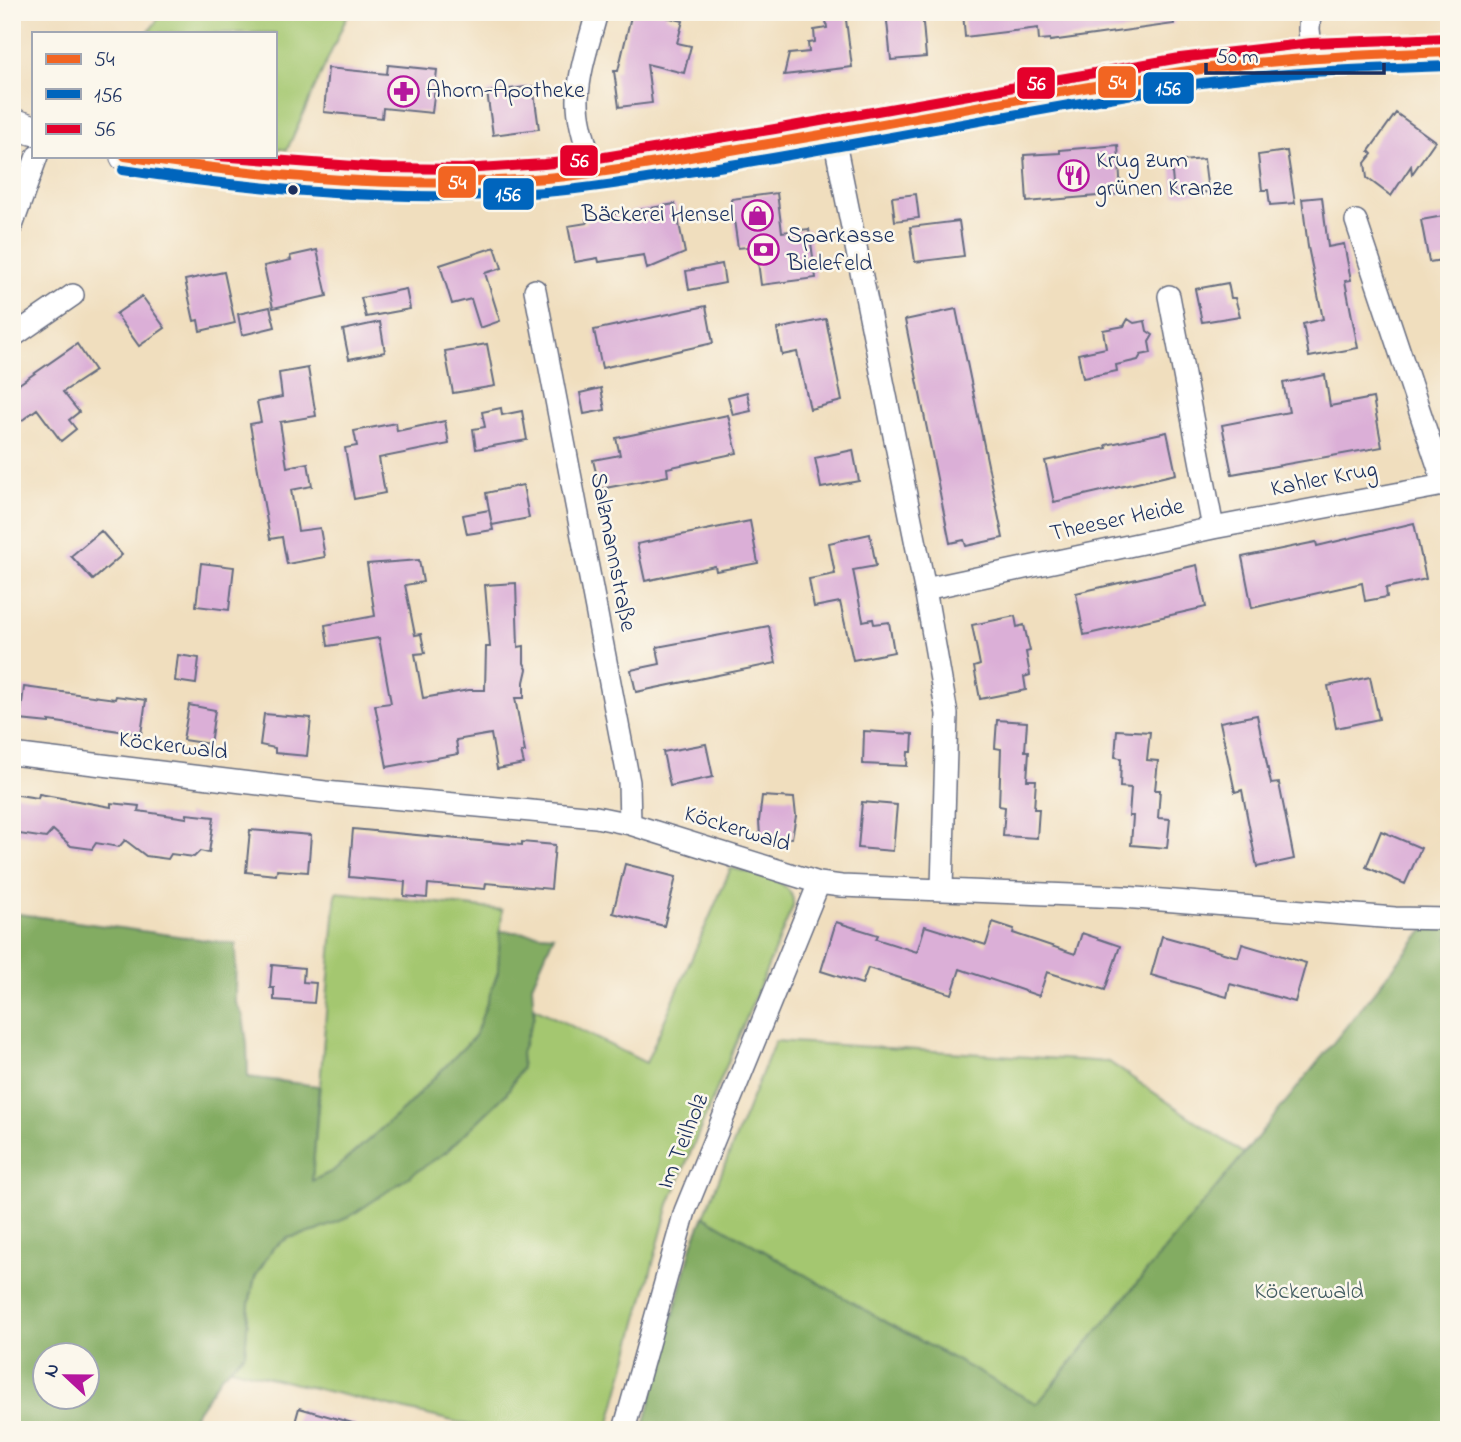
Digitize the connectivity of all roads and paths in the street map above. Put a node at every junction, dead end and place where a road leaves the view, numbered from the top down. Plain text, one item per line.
1 (597, 12) edge
2 (1310, 12) edge
3 (1449, 52) edge
4 (1312, 57) junction
5 (12, 123) edge
6 (32, 130) edge
7 (833, 133) junction
8 (36, 158) edge
9 (138, 158) edge
10 (594, 173) junction
11 (1356, 221) dead end
12 (12, 226) edge
13 (535, 290) dead end
14 (73, 295) dead end
15 (1169, 296) dead end
16 (12, 337) edge
17 (1446, 484) edge
18 (1213, 528) junction
19 (925, 589) junction
20 (12, 754) edge
21 (630, 824) junction
22 (819, 883) junction
23 (942, 888) junction
24 (1449, 919) edge
25 (624, 1430) edge

1 - 10 street
2 - 4 street
3 - 4 main road
4 - 7 main road
5 - 6 main road
7 - 10 main road
7 - 19 street
8 - 12 street
9 - 10 main road
11 - 17 street, Kahler Krug
13 - 21 street, Salzmannstraße
14 - 16 street
15 - 18 street, Theeser Heide
17 - 18 street, Kahler Krug
18 - 19 street, Theeser Heide
19 - 23 street
20 - 21 street, Köckerwald
21 - 22 street, Köckerwald
22 - 23 street, Köckerwald
22 - 25 street, Im Teilholz
23 - 24 street, Köckerwald

